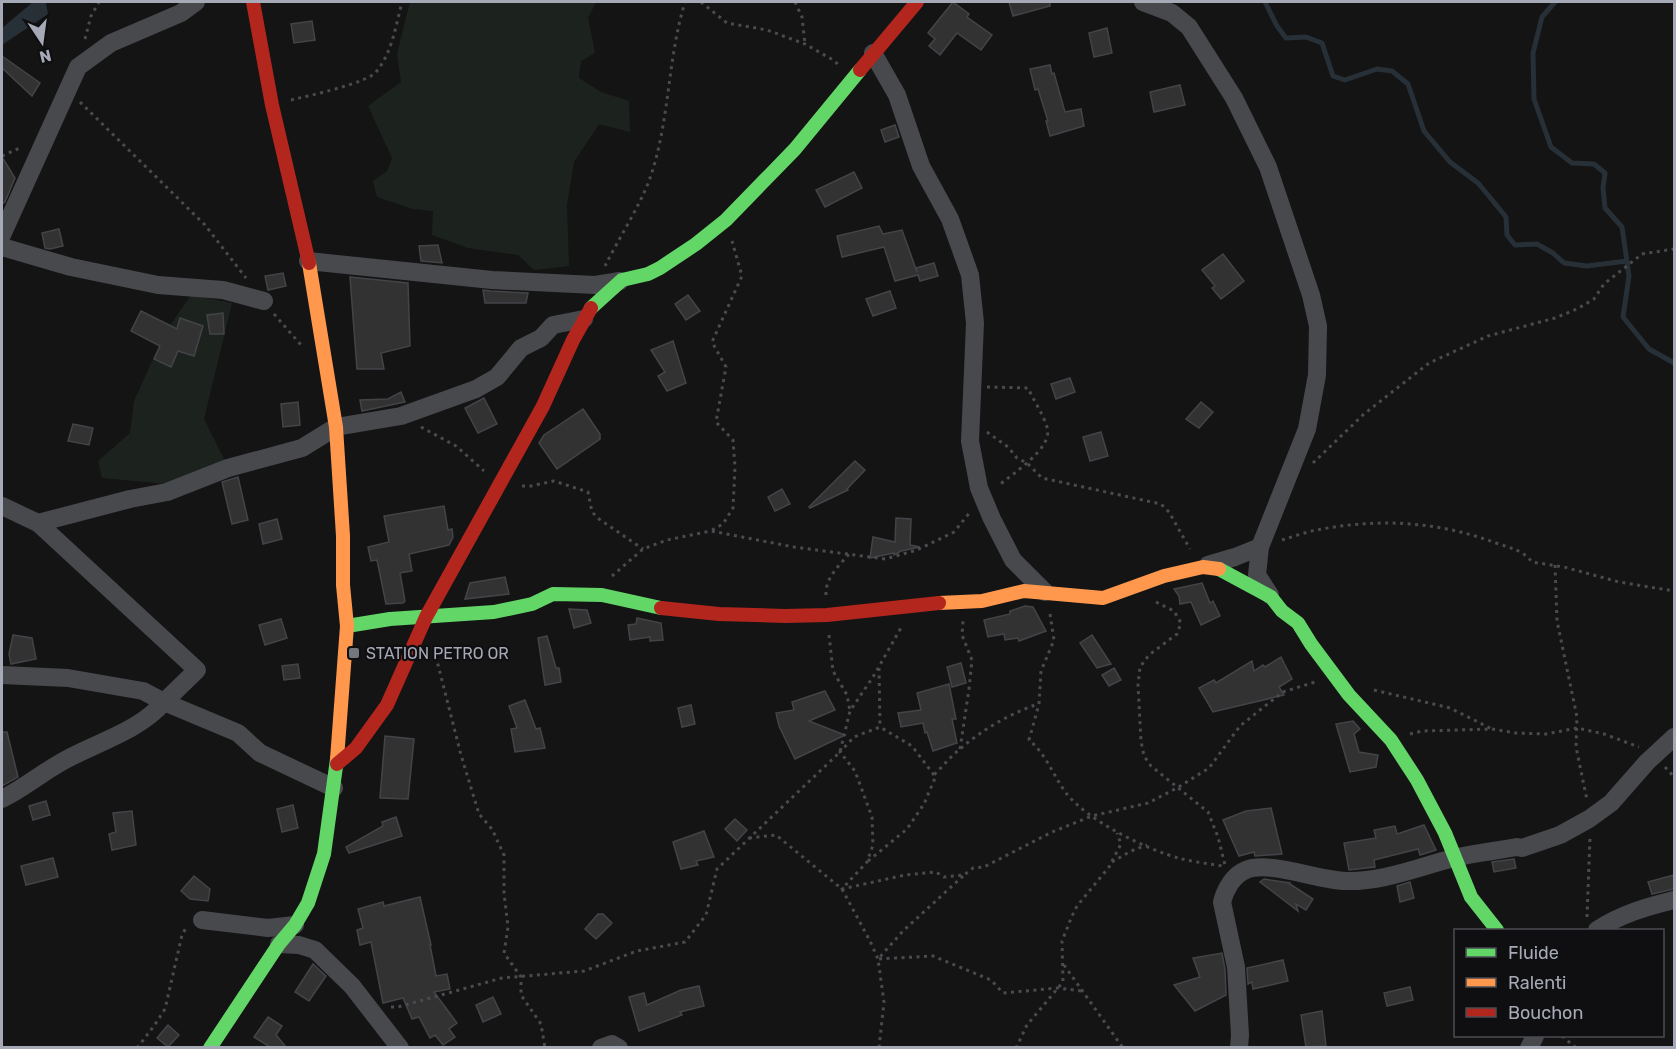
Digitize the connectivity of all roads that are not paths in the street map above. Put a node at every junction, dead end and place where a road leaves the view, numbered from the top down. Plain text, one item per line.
1 (196, 2) edge
2 (253, 2) edge
3 (917, 2) edge
4 (1143, 2) edge
5 (873, 53) junction
6 (2, 235) edge
7 (2, 247) edge
8 (308, 261) junction
9 (622, 280) junction
10 (264, 301) road end
11 (584, 319) junction
12 (336, 427) junction
13 (2, 506) edge
14 (38, 523) junction
15 (1260, 547) junction
16 (1203, 567) junction
17 (1045, 592) junction
18 (1271, 597) junction
19 (426, 617) junction
20 (347, 626) junction
21 (2, 675) edge
22 (164, 702) junction
23 (1674, 737) edge
24 (336, 764) junction
25 (334, 788) junction
26 (2, 799) edge
27 (1455, 858) junction
28 (1674, 900) edge
29 (202, 920) road end
30 (295, 925) junction
31 (1592, 926) edge
32 (1496, 929) edge
33 (279, 944) junction
34 (210, 1047) edge
35 (400, 1047) edge
36 (601, 1047) edge
37 (619, 1047) edge
38 (1239, 1047) edge

1 - 6 street
2 - 8 street
3 - 5 street
4 - 15 street
5 - 9 street
5 - 17 street
7 - 10 street
8 - 9 street
8 - 12 street
9 - 11 street
11 - 12 street
11 - 19 street
12 - 14 street
12 - 20 street
13 - 14 street
14 - 22 street
15 - 16 street
15 - 18 street
16 - 17 street
16 - 18 street
17 - 19 street
18 - 27 street
19 - 20 street
19 - 24 street
20 - 24 street
21 - 22 street
22 - 25 street
22 - 26 street
23 - 27 street
24 - 25 street
25 - 30 street
27 - 32 street
27 - 38 street
28 - 31 street
29 - 30 street
30 - 33 street
33 - 34 street
33 - 35 street
36 - 37 street

